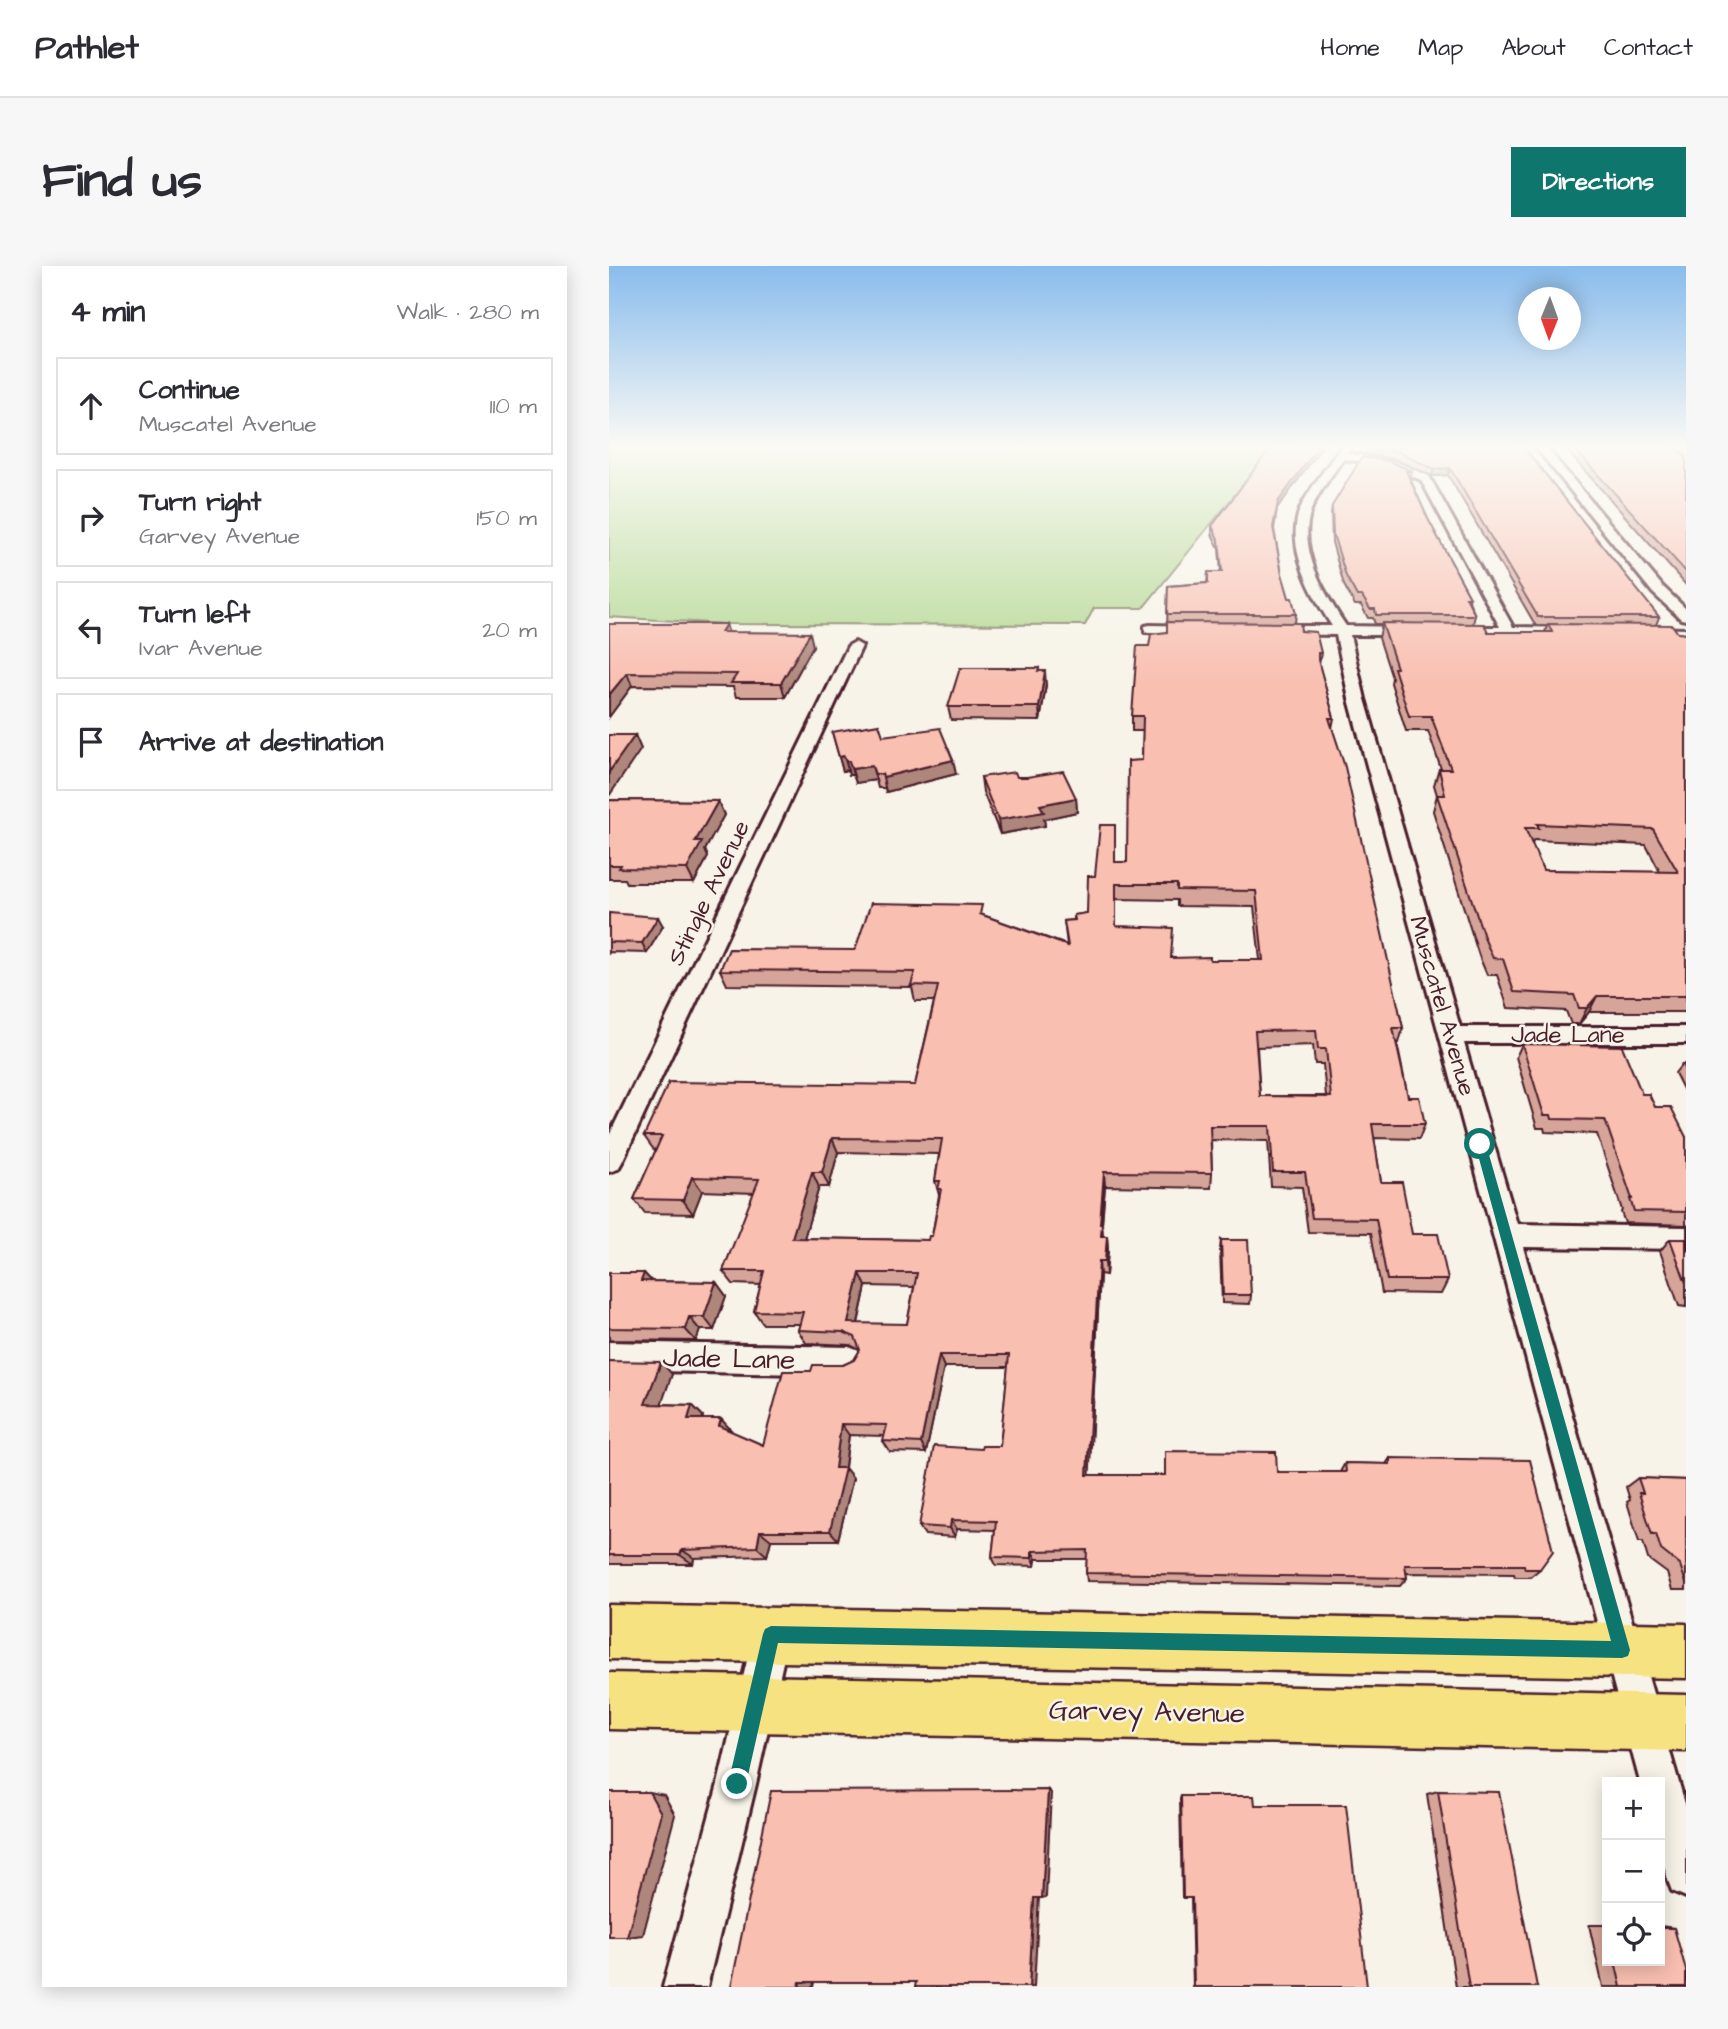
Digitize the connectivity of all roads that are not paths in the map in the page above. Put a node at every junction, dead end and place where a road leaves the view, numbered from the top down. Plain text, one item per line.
1 (1303, 525) edge
2 (1451, 525) edge
3 (1605, 525) edge
4 (1686, 615) edge
5 (1150, 629) dead end
6 (1217, 630) edge
7 (1258, 630) edge
8 (1342, 631) junction
9 (1509, 632) junction
10 (1591, 632) edge
11 (1632, 632) edge
12 (1686, 633) edge
13 (855, 646) dead end
14 (1450, 1035) junction
15 (1686, 1035) edge
16 (609, 1162) edge
17 (1506, 1235) junction
18 (1686, 1238) edge
19 (609, 1356) edge
20 (849, 1361) edge
21 (609, 1632) edge
22 (771, 1634) junction
23 (1622, 1650) junction
24 (1686, 1651) edge
25 (609, 1701) edge
26 (755, 1704) junction
27 (1664, 1722) edge
28 (1659, 1777) edge
29 (1665, 1804) edge
30 (1686, 1877) edge
31 (685, 1987) edge

1 - 8 street, Muscatel Avenue
2 - 9 street
3 - 4 street
5 - 6 street
7 - 8 street
8 - 9 street
8 - 14 street, Muscatel Avenue
9 - 10 street
11 - 12 street
13 - 16 street, Stingle Avenue
14 - 15 street, Jade Lane
14 - 17 street, Muscatel Avenue
17 - 18 street
17 - 23 street, Muscatel Avenue
19 - 20 street, Jade Lane
21 - 22 main road
22 - 23 main road
22 - 26 street
23 - 24 main road
23 - 27 street, Muscatel Avenue
25 - 26 main road, Garvey Avenue
26 - 27 main road, Garvey Avenue
26 - 31 street
27 - 28 street, Muscatel Avenue
29 - 30 street, Muscatel Avenue

